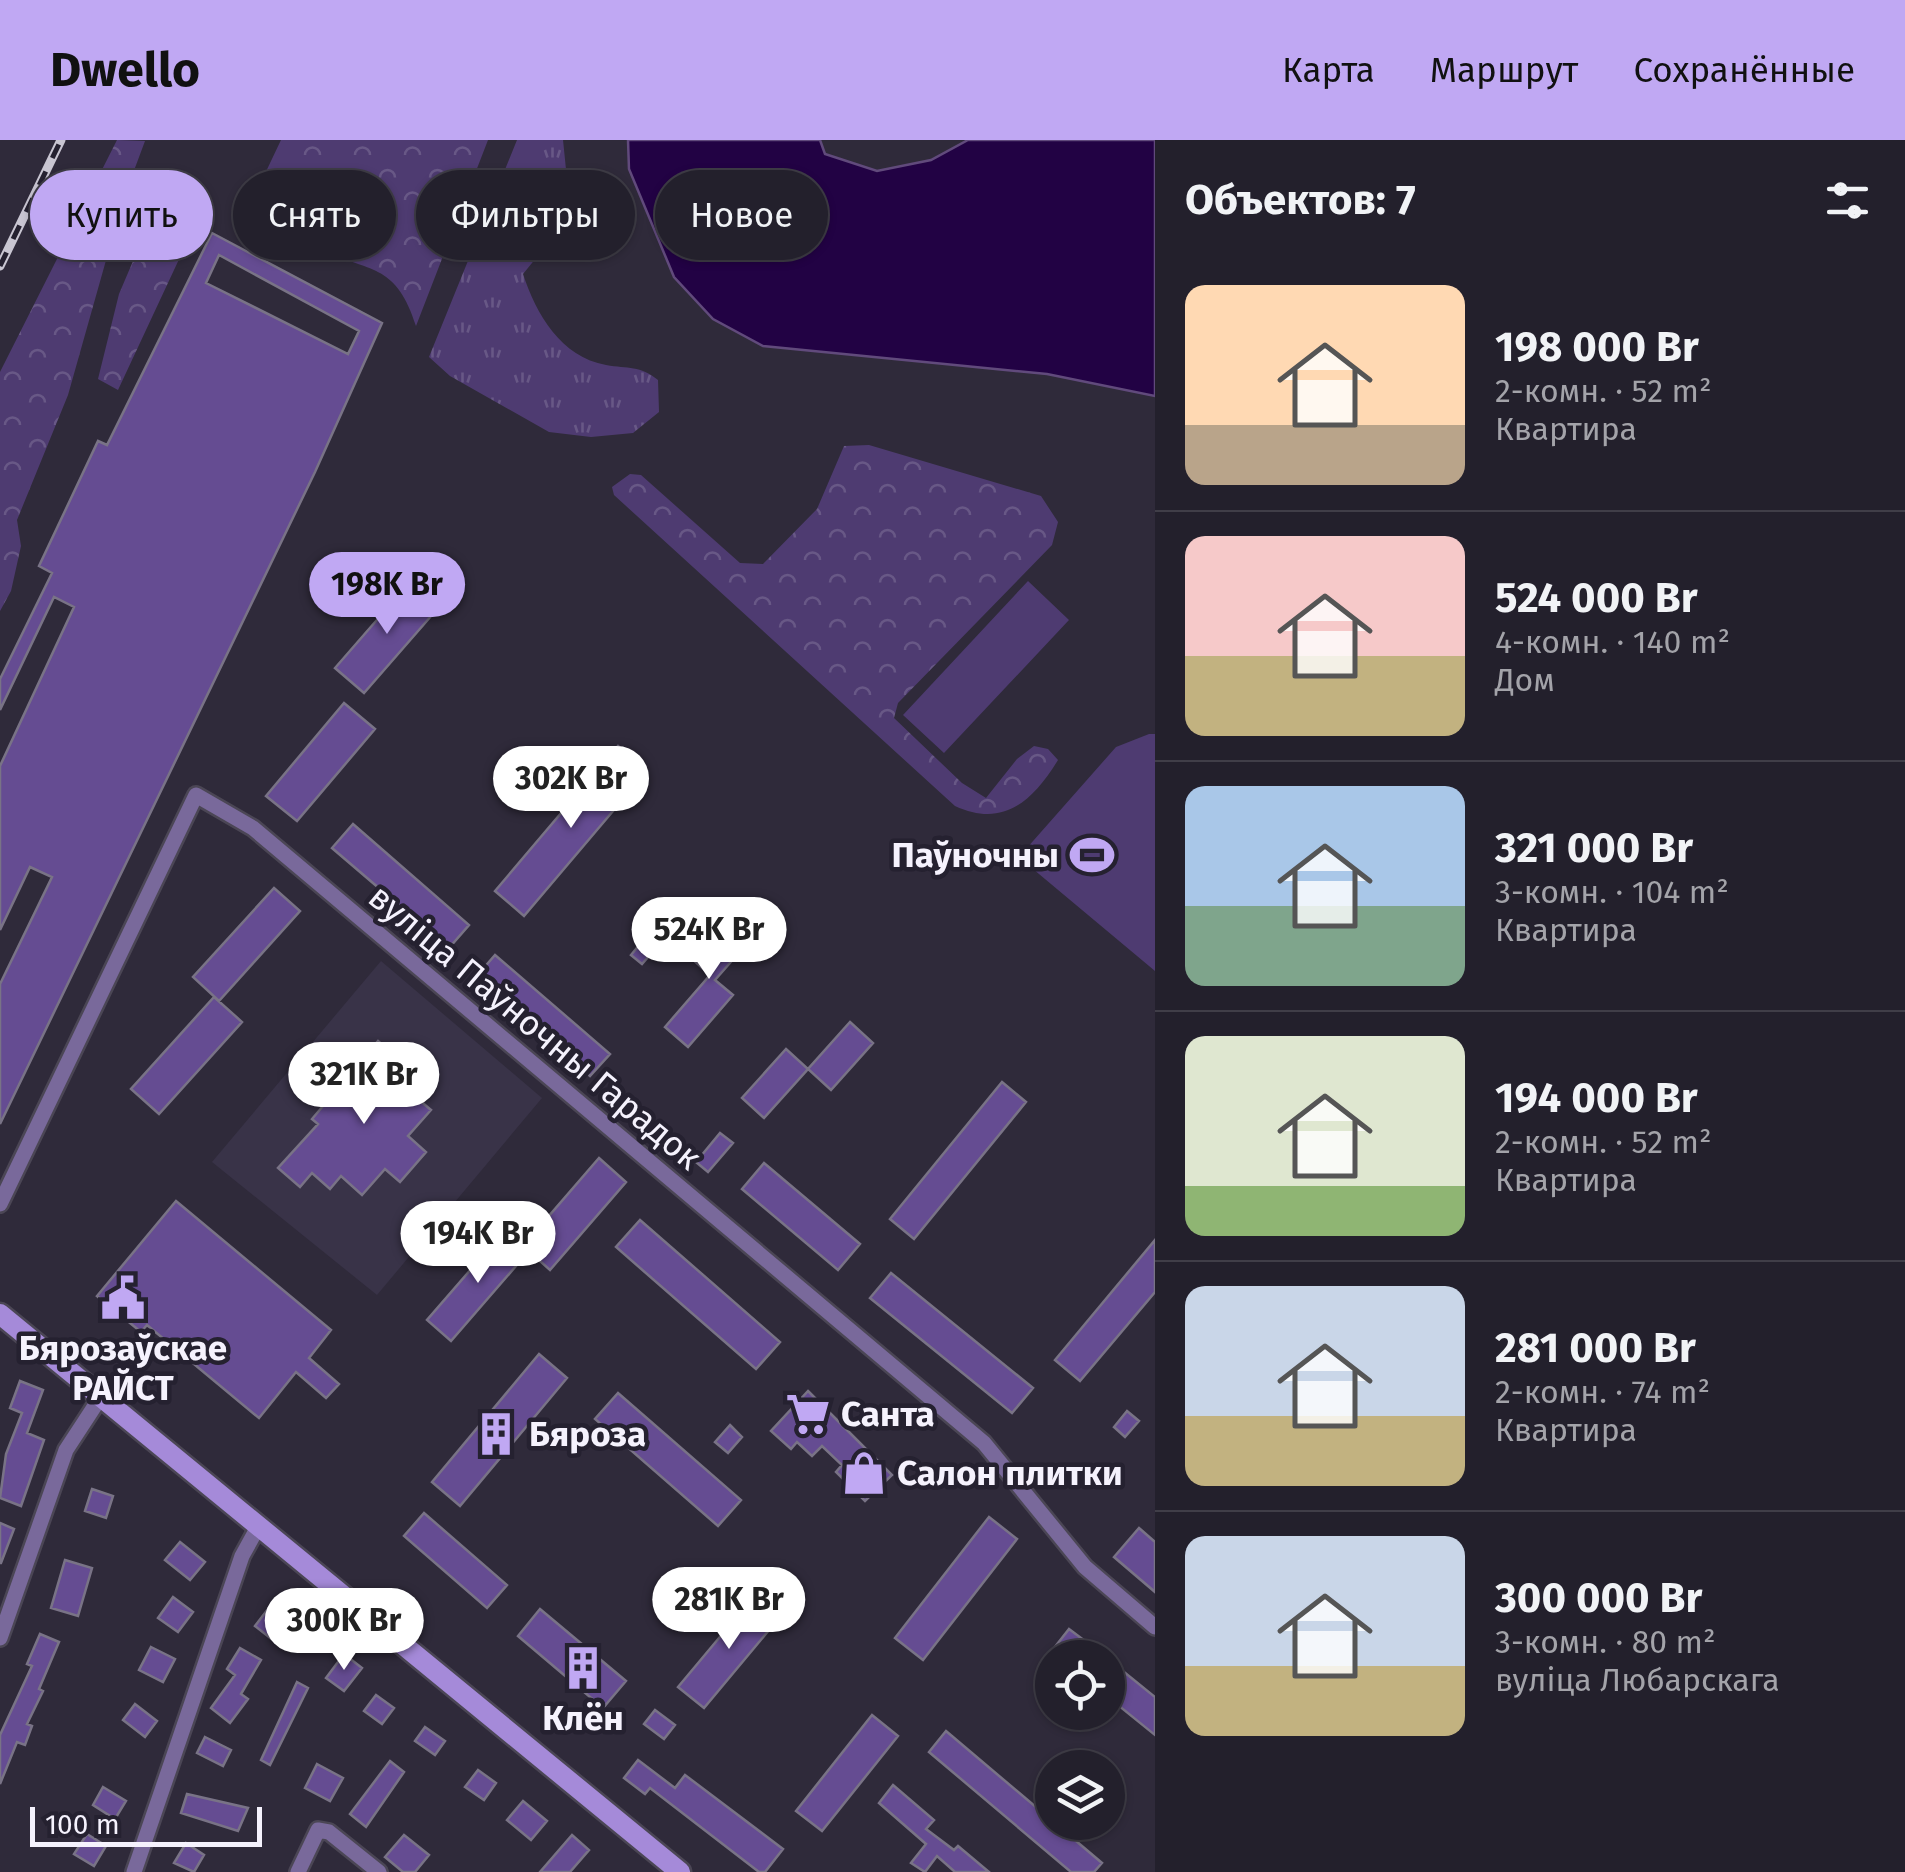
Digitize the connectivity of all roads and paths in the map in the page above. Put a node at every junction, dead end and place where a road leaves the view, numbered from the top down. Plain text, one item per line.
1 (0, 1204) edge
2 (0, 1314) edge
3 (100, 1398) junction
4 (258, 1527) junction
5 (1155, 1627) edge
6 (0, 1638) edge
7 (134, 1872) edge
8 (298, 1872) edge
9 (379, 1872) edge
10 (680, 1872) edge

1 - 5 street, вуліца Паўночны Гарадок
2 - 3 street
3 - 4 street
3 - 6 street
4 - 7 street
4 - 10 street
8 - 9 street

